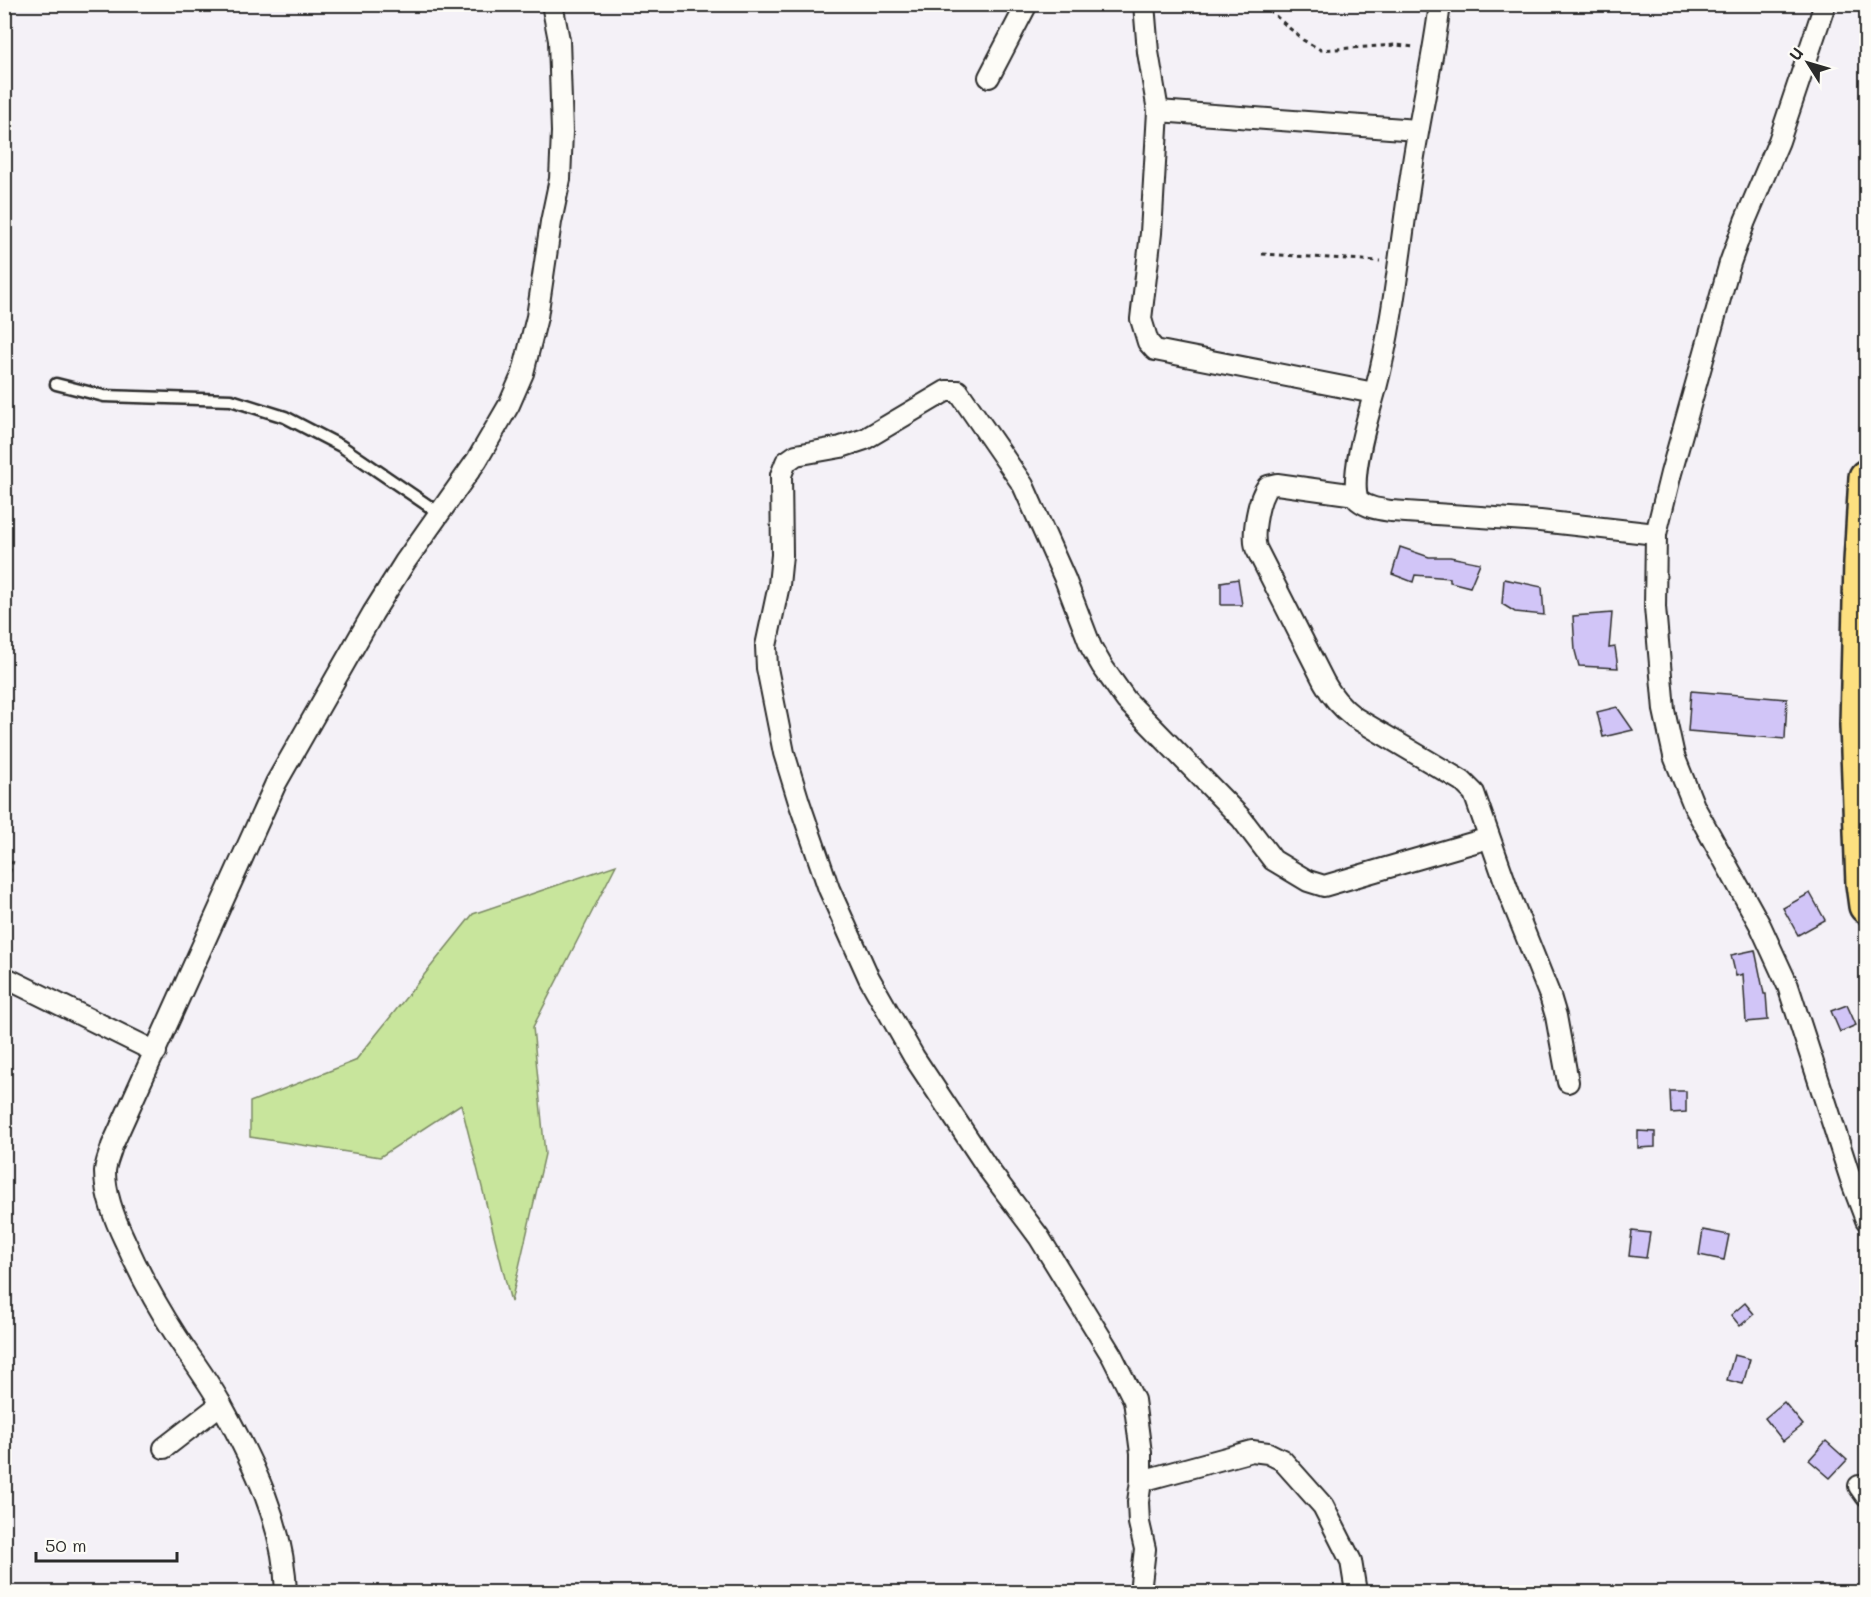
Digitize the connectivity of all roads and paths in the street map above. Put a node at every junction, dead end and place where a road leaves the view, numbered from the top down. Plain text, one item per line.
1 (552, 4) edge
2 (1028, 4) edge
3 (1144, 4) edge
4 (1262, 4) edge
5 (1440, 4) edge
6 (1825, 4) edge
7 (1434, 50) junction
8 (988, 76) dead end
9 (1158, 111) junction
10 (1418, 130) junction
11 (1262, 254) dead end
12 (1398, 262) junction
13 (56, 384) dead end
14 (1374, 393) junction
15 (1866, 477) edge
16 (1356, 495) junction
17 (439, 513) junction
18 (1656, 534) junction
19 (1489, 838) junction
20 (13, 861) dead end
21 (4, 890) edge
22 (1866, 906) edge
23 (4, 977) edge
24 (156, 1052) junction
25 (1568, 1082) dead end
26 (1866, 1220) edge
27 (221, 1404) junction
28 (164, 1448) dead end
29 (1141, 1481) junction
30 (286, 1593) edge
31 (1140, 1593) edge
32 (1356, 1593) edge

1 - 17 street
2 - 8 street
3 - 9 street
4 - 7 path
5 - 7 street
6 - 18 street
7 - 10 street
9 - 10 street
9 - 14 street
10 - 12 street
11 - 12 path
12 - 14 street
13 - 17 lane
14 - 16 street
15 - 22 highway
16 - 18 street
16 - 19 street
17 - 24 street
18 - 26 street
19 - 25 street
19 - 29 street
20 - 21 path
23 - 24 street
24 - 27 street
27 - 28 street
27 - 30 street
29 - 31 street
29 - 32 street

